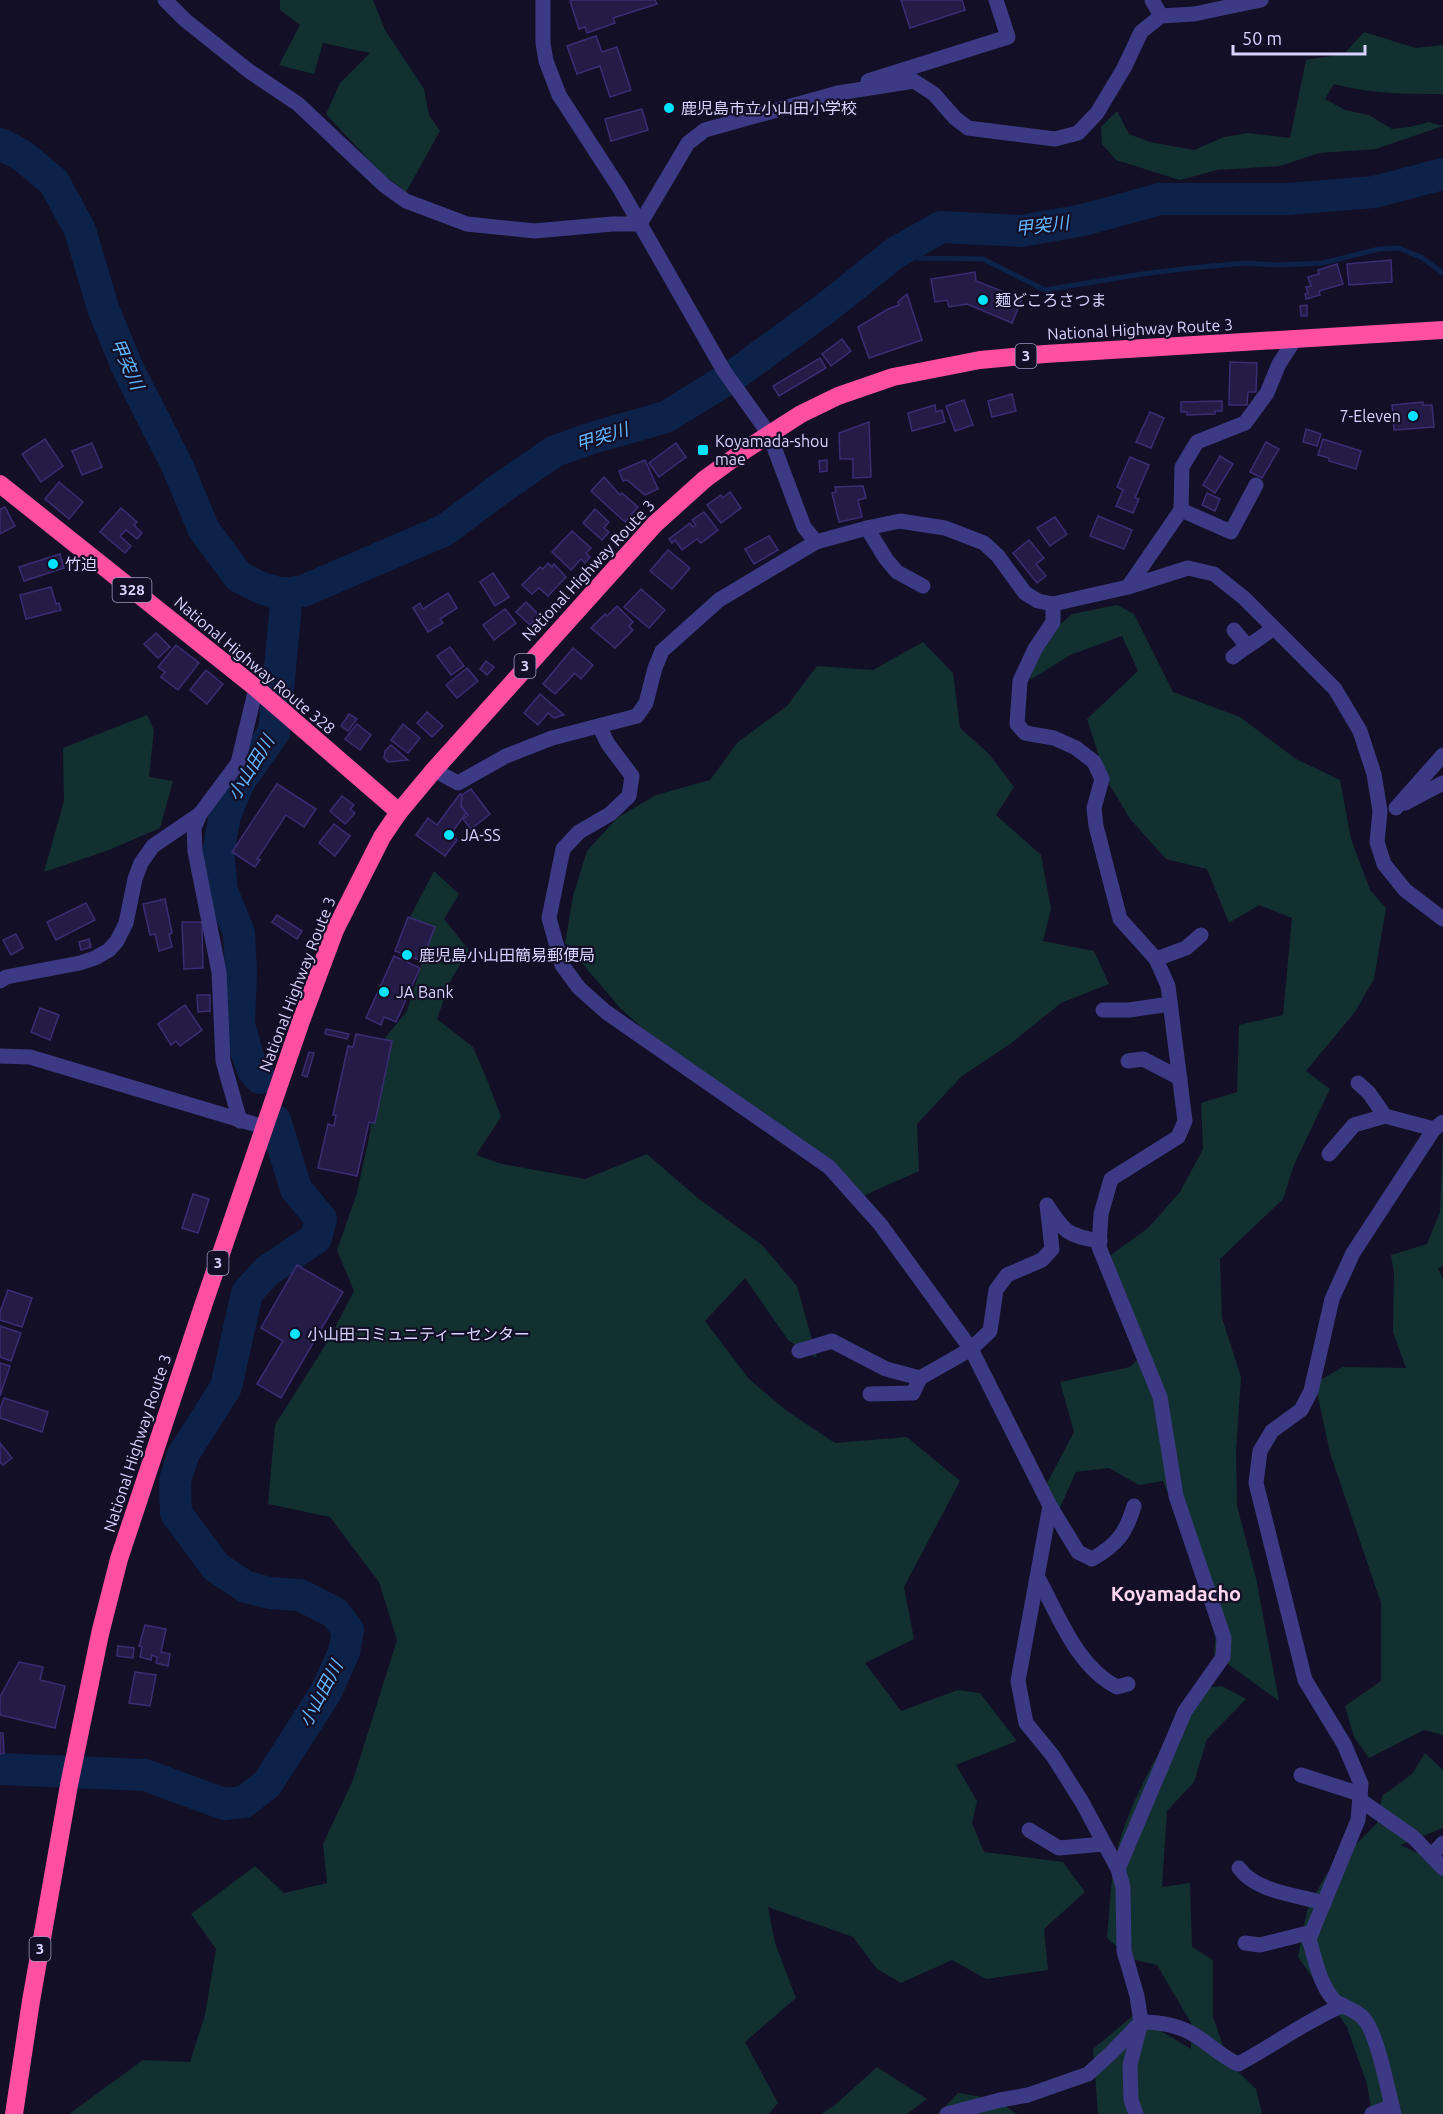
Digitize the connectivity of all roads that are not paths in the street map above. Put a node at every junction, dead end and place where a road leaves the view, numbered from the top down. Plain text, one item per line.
1 (165, 0) edge
2 (543, 0) edge
3 (996, 0) edge
4 (1152, 0) edge
5 (1261, 0) edge
6 (1161, 16) junction
7 (838, 93) junction
8 (640, 224) junction
9 (1443, 330) edge
10 (1294, 339) junction
11 (769, 434) junction
12 (0, 484) edge
13 (1257, 485) dead end
14 (1181, 510) junction
15 (867, 528) junction
16 (816, 542) junction
17 (886, 559) junction
18 (891, 583) dead end
19 (923, 586) dead end
20 (1128, 587) junction
21 (1053, 603) junction
22 (1274, 628) junction
23 (1234, 630) dead end
24 (1247, 646) junction
25 (1233, 657) dead end
26 (260, 692) junction
27 (599, 726) junction
28 (1443, 755) edge
29 (434, 770) junction
30 (1443, 783) edge
31 (1396, 808) junction
32 (1380, 811) junction
33 (399, 812) junction
34 (200, 814) junction
35 (1443, 919) edge
36 (1201, 934) dead end
37 (1156, 959) junction
38 (0, 981) edge
39 (1170, 1004) junction
40 (1103, 1010) dead end
41 (0, 1056) edge
42 (1128, 1061) dead end
43 (1180, 1078) junction
44 (1358, 1083) dead end
45 (1385, 1116) junction
46 (240, 1121) junction
47 (1439, 1126) edge
48 (264, 1127) junction
49 (1329, 1154) dead end
50 (1100, 1241) junction
51 (971, 1349) junction
52 (799, 1351) dead end
53 (920, 1378) junction
54 (870, 1395) dead end
55 (1050, 1506) junction
56 (1134, 1506) dead end
57 (1038, 1578) junction
58 (1128, 1684) dead end
59 (1301, 1774) dead end
60 (1360, 1797) junction
61 (1029, 1830) dead end
62 (1443, 1843) edge
63 (1104, 1844) junction
64 (1431, 1856) junction
65 (1239, 1868) dead end
66 (1443, 1868) edge
67 (1118, 1869) junction
68 (1324, 1903) junction
69 (1312, 1932) junction
70 (1245, 1943) dead end
71 (1343, 2005) junction
72 (1141, 2022) junction
73 (1393, 2110) edge
74 (14, 2114) edge
75 (947, 2114) edge
76 (1136, 2114) edge
77 (1372, 2114) edge

1 - 8 street
2 - 8 street
3 - 7 street
4 - 6 street
5 - 6 street
6 - 7 street
7 - 8 street
8 - 11 street
9 - 10 highway, National Highway Route 3 / 3
10 - 11 highway, National Highway Route 3 / 3
10 - 14 street
11 - 16 street
11 - 29 highway, National Highway Route 3 / 3
12 - 26 highway, National Highway Route 328 / 328
13 - 14 street
14 - 20 street
15 - 16 street
15 - 17 street
15 - 21 street
16 - 27 street
17 - 18 street
17 - 19 street
20 - 21 street
20 - 22 street
21 - 37 street
22 - 24 street
22 - 32 street
23 - 24 street
24 - 25 street
26 - 33 highway, National Highway Route 328 / 328
26 - 34 street
27 - 29 street
27 - 51 street
28 - 31 street
29 - 33 highway, National Highway Route 3 / 3
30 - 31 street
31 - 32 street
32 - 35 street
33 - 48 highway, National Highway Route 3 / 3
34 - 38 street
34 - 46 street
36 - 37 street
37 - 39 street
39 - 40 street
39 - 43 street
41 - 46 street
42 - 43 street
43 - 50 street
44 - 45 street
45 - 47 street
45 - 49 street
46 - 48 street
47 - 60 street
48 - 74 highway, National Highway Route 3 / 3
50 - 51 street
50 - 67 street
51 - 53 street
51 - 55 street
52 - 53 street
53 - 54 street
55 - 56 street
55 - 57 street
57 - 58 street
57 - 63 street
59 - 60 street
60 - 64 street
60 - 68 street
61 - 63 street
62 - 64 street
63 - 67 street
64 - 66 street
65 - 68 street
67 - 72 street
68 - 69 street
69 - 70 street
69 - 71 street
71 - 72 street
71 - 73 street
72 - 75 street
72 - 76 street
73 - 77 street

